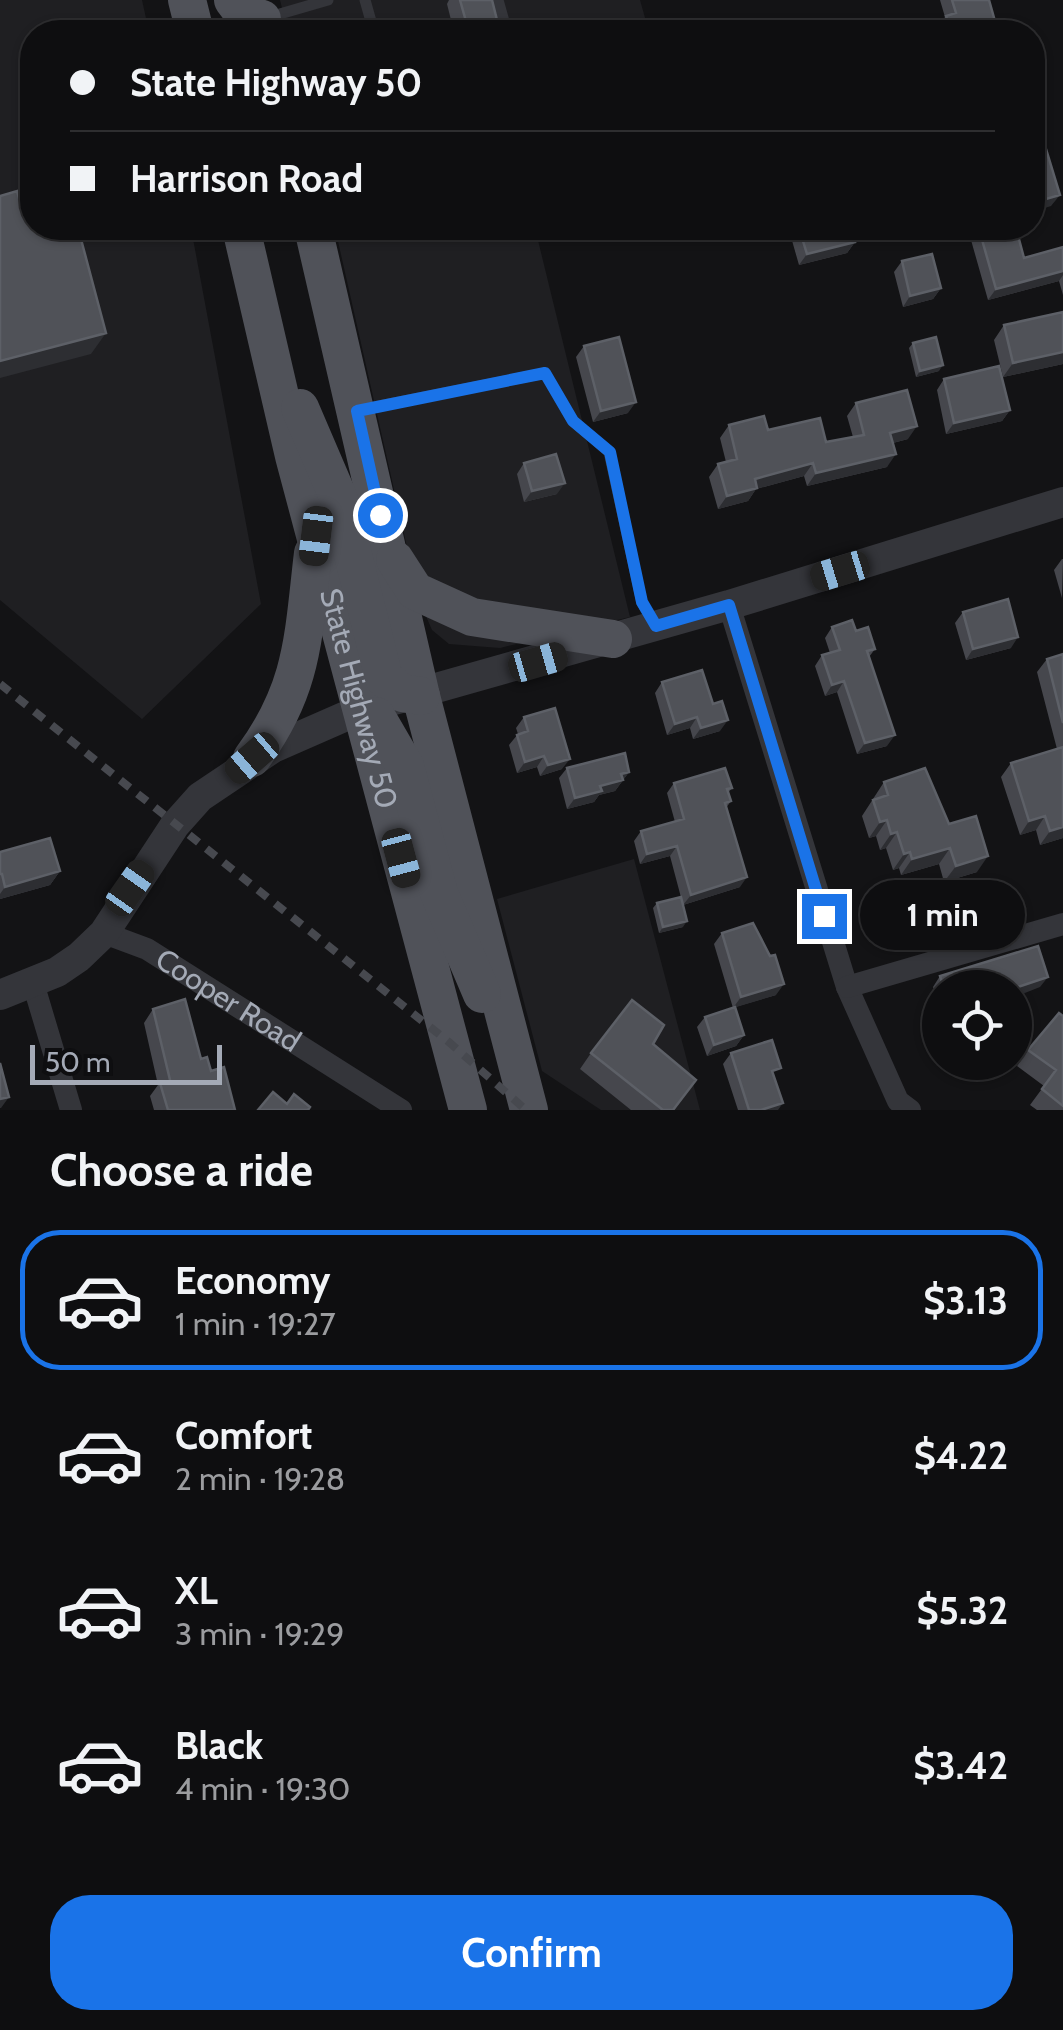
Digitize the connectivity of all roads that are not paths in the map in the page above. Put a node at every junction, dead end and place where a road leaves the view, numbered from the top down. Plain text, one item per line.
1 (328, 0) edge
2 (254, 13) edge
3 (244, 240) edge
4 (316, 240) edge
5 (267, 338) junction
6 (357, 411) junction
7 (1063, 502) edge
8 (316, 536) junction
9 (388, 550) junction
10 (729, 605) junction
11 (656, 626) junction
12 (613, 639) junction
13 (421, 696) junction
14 (362, 710) junction
15 (252, 758) junction
16 (1063, 924) edge
17 (104, 933) junction
18 (33, 983) junction
19 (846, 987) junction
20 (0, 994) edge
21 (511, 1043) junction
22 (71, 1110) edge
23 (401, 1110) edge
24 (468, 1110) edge
25 (528, 1110) edge
26 (910, 1110) edge

1 - 2 lane
3 - 5 main road, State Highway 50
4 - 6 main road, State Highway 50
5 - 8 main road, State Highway 50
5 - 13 main road
6 - 9 main road, State Highway 50
6 - 11 lane
7 - 10 street
8 - 14 main road, State Highway 50
8 - 15 main road
9 - 12 main road
9 - 13 main road, State Highway 50
10 - 11 street
10 - 19 street
11 - 12 street
12 - 13 street
13 - 14 street
13 - 21 main road, State Highway 50
14 - 15 street
14 - 21 main road
14 - 24 main road, State Highway 50
15 - 17 street
16 - 19 street
17 - 18 street
17 - 23 street, Cooper Road
18 - 20 street
18 - 22 street
19 - 26 street
21 - 25 main road, State Highway 50

